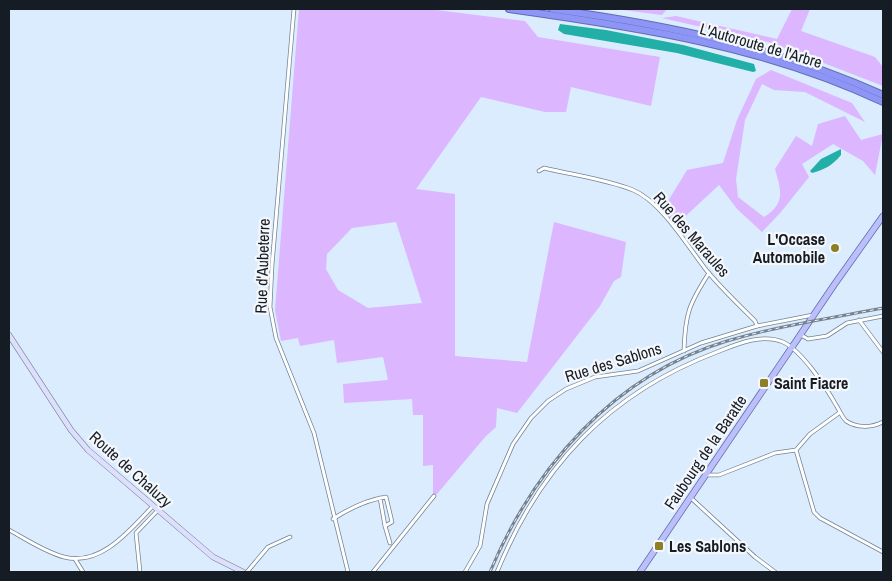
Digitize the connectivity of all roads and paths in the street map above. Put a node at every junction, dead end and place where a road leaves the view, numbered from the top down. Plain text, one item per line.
1 (294, 9) edge
2 (509, 9) edge
3 (552, 9) edge
4 (883, 95) edge
5 (883, 102) edge
6 (539, 171) dead end
7 (883, 216) edge
8 (709, 273) junction
9 (813, 315) junction
10 (883, 316) edge
11 (858, 320) junction
12 (757, 326) junction
13 (800, 334) junction
14 (9, 335) edge
15 (792, 347) junction
16 (684, 351) junction
17 (883, 352) edge
18 (840, 413) junction
19 (883, 422) edge
20 (796, 450) junction
21 (706, 475) junction
22 (434, 496) dead end
23 (691, 497) junction
24 (380, 498) junction
25 (153, 505) junction
26 (158, 510) junction
27 (333, 519) junction
28 (385, 526) junction
29 (9, 530) edge
30 (290, 537) dead end
31 (390, 543) dead end
32 (883, 552) edge
33 (75, 558) junction
34 (83, 572) edge
35 (140, 572) edge
36 (245, 572) edge
37 (348, 572) edge
38 (373, 572) edge
39 (465, 572) edge
40 (497, 572) edge
41 (640, 572) edge
42 (775, 572) edge

1 - 27 street, Rue d'Aubeterre
2 - 5 highway, L'Autoroute de l'Arbre
3 - 4 highway, L'Autoroute de l'Arbre
6 - 8 street, Rue des Maraules
7 - 9 main road, Faubourg de la Baratte
8 - 12 street, Rue des Maraules
8 - 16 street
9 - 12 street
9 - 13 main road, Faubourg de la Baratte
10 - 11 street
11 - 13 street
11 - 17 street
12 - 16 street, Rue des Sablons
13 - 15 main road, Faubourg de la Baratte
14 - 25 street, Route de Chaluzy
15 - 18 street
15 - 21 main road, Faubourg de la Baratte
15 - 40 street
16 - 39 street, Rue des Sablons
18 - 19 street
18 - 20 street
20 - 21 street
20 - 32 street
21 - 23 main road, Faubourg de la Baratte
22 - 38 street
23 - 41 main road, Faubourg de la Baratte
23 - 42 street
24 - 27 street
24 - 28 street
24 - 28 street
25 - 26 street, Route de Chaluzy
25 - 33 street
26 - 35 street
26 - 36 street, Route de Chaluzy
27 - 37 street, Rue d'Aubeterre
28 - 31 street
29 - 33 street
30 - 36 street
33 - 34 street

